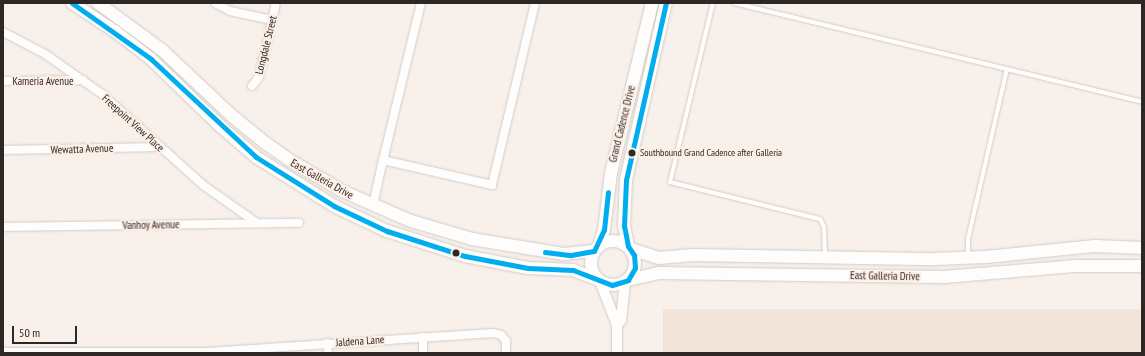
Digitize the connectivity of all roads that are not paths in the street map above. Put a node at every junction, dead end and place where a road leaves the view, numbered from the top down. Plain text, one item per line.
1 (72, 3) edge
2 (98, 3) edge
3 (215, 3) edge
4 (276, 3) edge
5 (421, 3) edge
6 (535, 3) edge
7 (652, 3) edge
8 (666, 3) edge
9 (713, 3) edge
10 (734, 3) edge
11 (272, 20) junction
12 (3, 32) edge
13 (1007, 69) junction
14 (83, 80) junction
15 (3, 81) edge
16 (252, 86) dead end
17 (1142, 102) edge
18 (160, 147) junction
19 (3, 150) edge
20 (383, 160) junction
21 (373, 205) junction
22 (299, 223) dead end
23 (257, 224) junction
24 (3, 227) edge
25 (630, 248) junction
26 (1142, 248) edge
27 (596, 249) junction
28 (825, 257) junction
29 (968, 258) junction
30 (1142, 266) edge
31 (599, 280) junction
32 (626, 281) junction
33 (617, 325) junction
34 (423, 337) junction
35 (328, 343) junction
36 (235, 351) edge
37 (3, 352) edge
38 (60, 352) edge
39 (145, 352) edge
40 (328, 353) edge
41 (423, 353) edge
42 (506, 353) edge
43 (617, 353) edge

1 - 31 main road, East Galleria Drive
2 - 21 main road, East Galleria Drive
3 - 11 street
4 - 11 street, Longdale Street
5 - 20 street
6 - 20 street
7 - 27 main road, Grand Cadence Drive
8 - 25 main road, Grand Cadence Drive
9 - 28 lane
10 - 13 lane
11 - 16 street, Longdale Street
12 - 14 street, Freepoint View Place
13 - 17 lane
13 - 29 lane
14 - 15 street, Kameria Avenue
14 - 18 street, Freepoint View Place
18 - 19 street, Wewatta Avenue
18 - 23 street, Freepoint View Place
20 - 21 street
21 - 27 main road, East Galleria Drive
22 - 23 street, Vanhoy Avenue
23 - 24 street, Vanhoy Avenue
25 - 27 main road
25 - 28 main road, East Galleria Drive
25 - 32 main road
26 - 29 main road, East Galleria Drive
27 - 31 main road
28 - 29 main road, East Galleria Drive
30 - 32 main road, East Galleria Drive
31 - 32 main road
31 - 33 street
32 - 33 street
33 - 43 street
34 - 35 street, Jaldena Lane
34 - 41 street
34 - 42 street, Jaldena Lane
35 - 36 street, Jaldena Lane
35 - 40 street
36 - 39 street, Jaldena Lane
37 - 38 street, Jaldena Lane
38 - 39 street, Jaldena Lane

